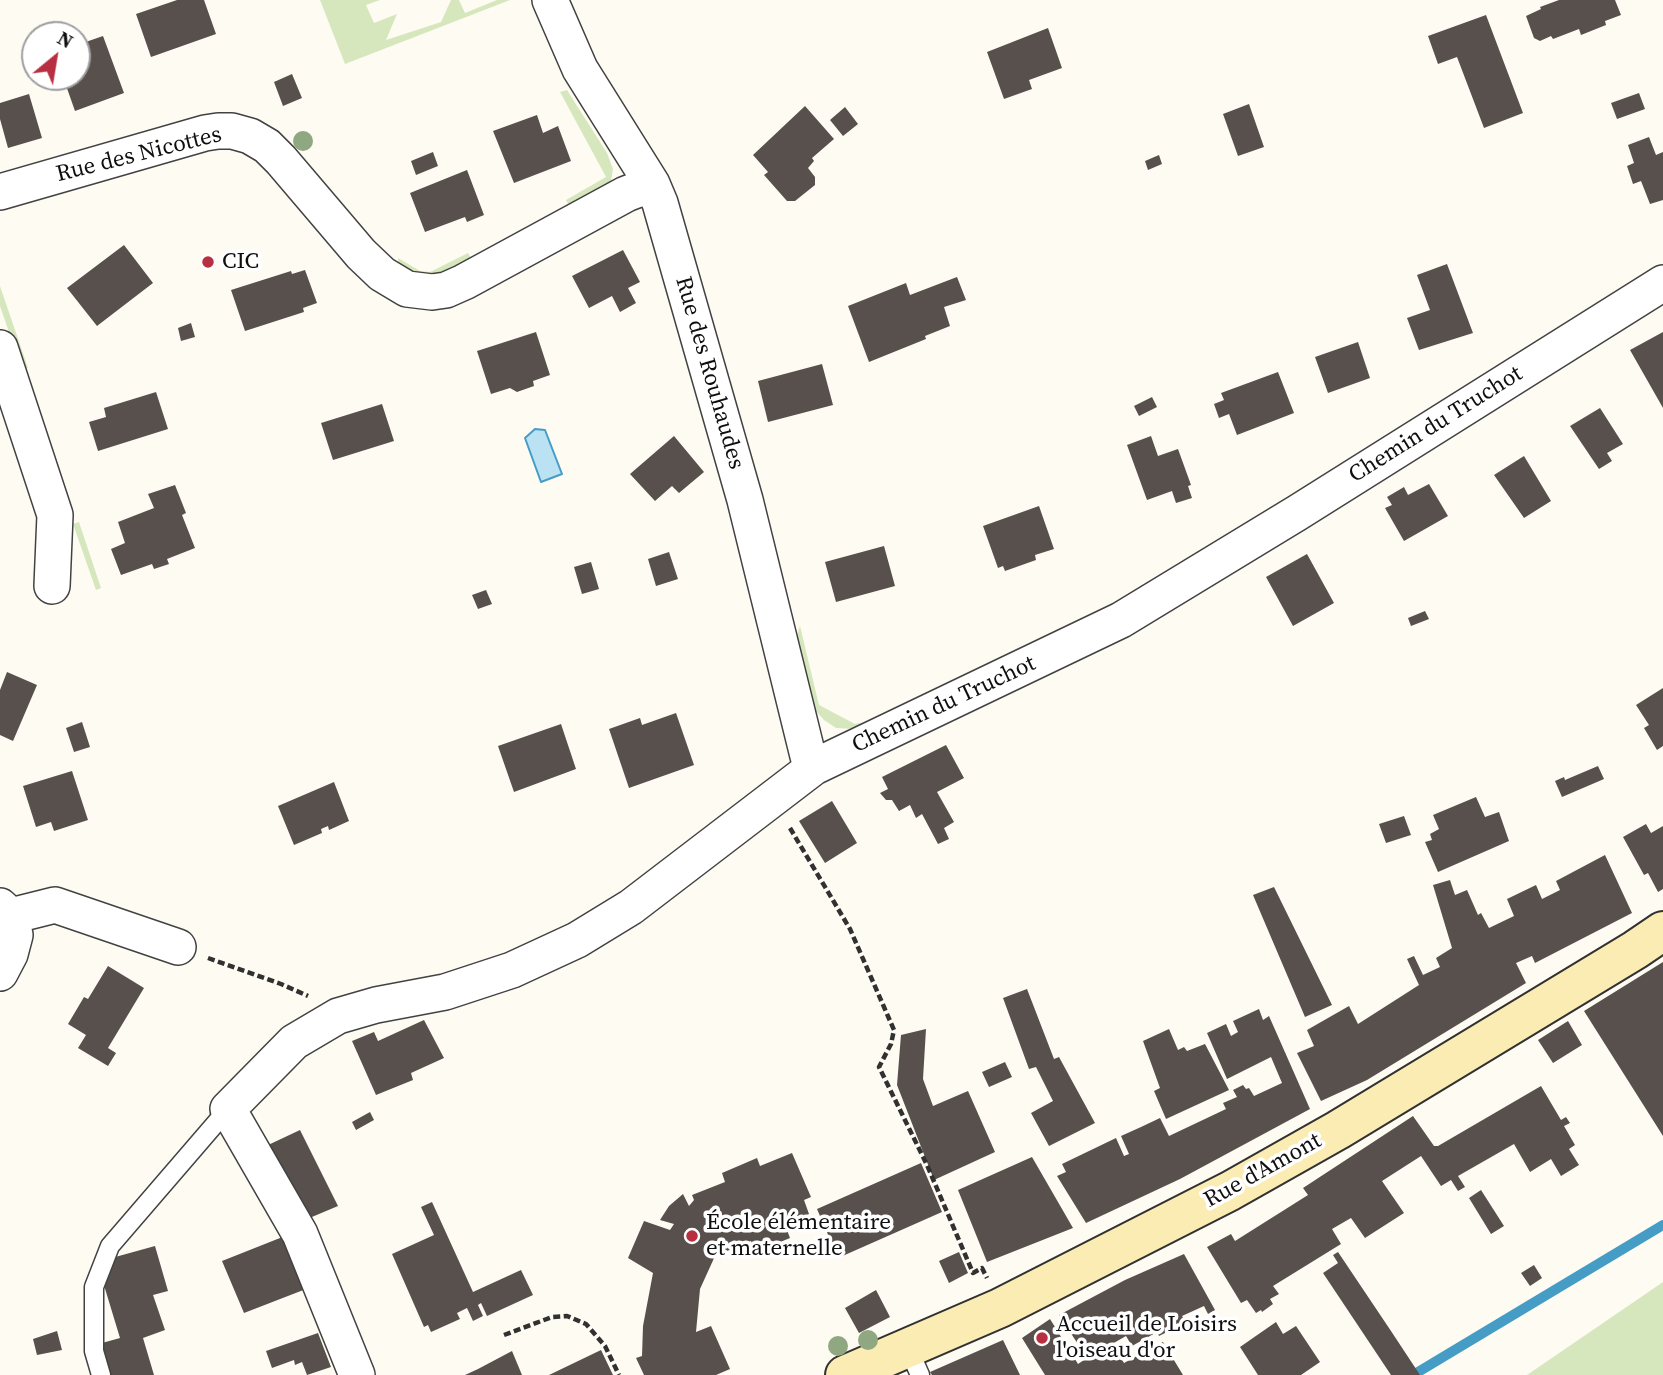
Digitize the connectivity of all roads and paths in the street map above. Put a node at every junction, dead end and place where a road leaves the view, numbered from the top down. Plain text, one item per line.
1 (550, 0) edge
2 (652, 184) junction
3 (0, 192) edge
4 (1663, 283) edge
5 (0, 348) edge
6 (52, 586) dead end
7 (814, 767) junction
8 (789, 827) dead end
9 (6, 911) edge
10 (1663, 931) edge
11 (178, 947) joint
12 (0, 973) edge
13 (317, 1002) dead end
14 (228, 1109) junction
15 (1000, 1308) junction
16 (504, 1335) dead end
17 (914, 1362) edge
18 (101, 1375) edge
19 (357, 1375) edge
20 (619, 1375) edge
21 (845, 1375) edge

1 - 2 street, Rue des Rouhaudes
2 - 3 street, Rue des Nicottes
2 - 7 street, Rue des Rouhaudes
4 - 7 street, Chemin du Truchot
5 - 6 street
7 - 14 street, Chemin du Truchot
8 - 15 path
9 - 11 street
9 - 12 street
10 - 15 street, Rue d'Amont
11 - 13 path
14 - 18 lane, Chemin du Truchot
14 - 19 street
15 - 17 street, Rue d'Amont
16 - 20 path
17 - 21 street, Rue d'Amont

